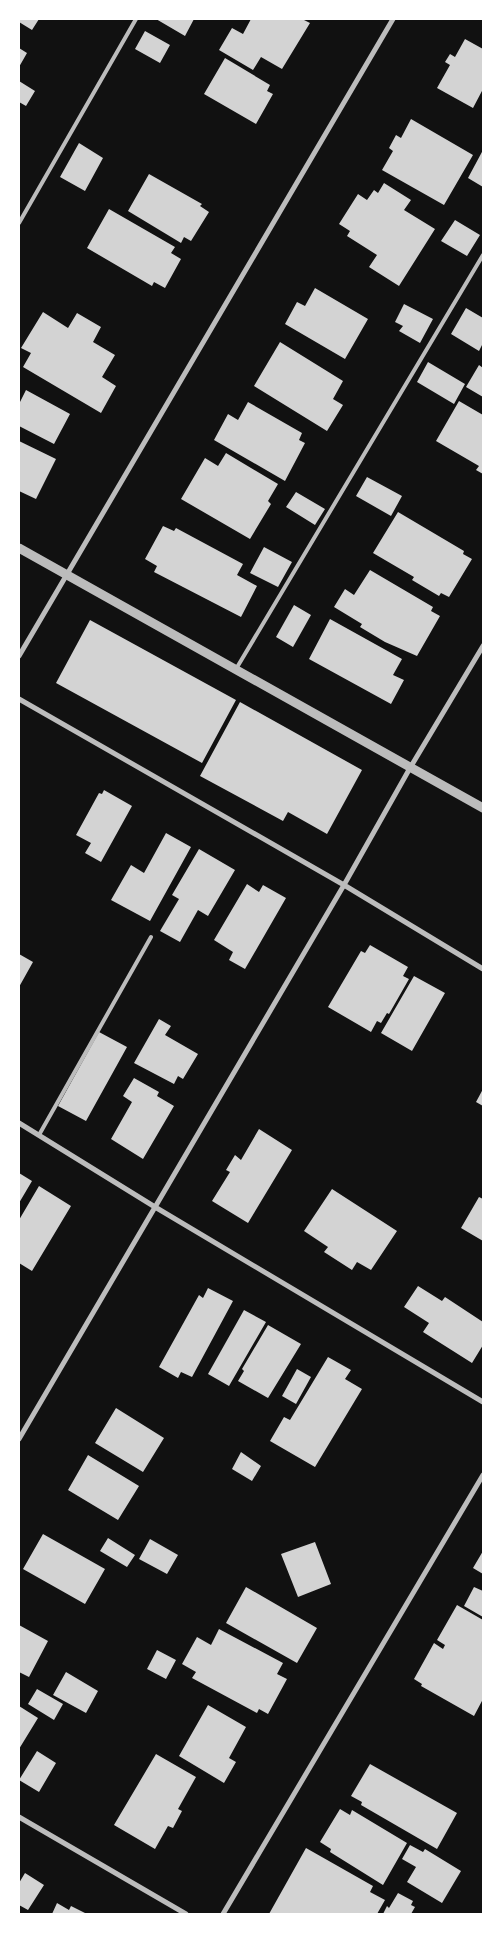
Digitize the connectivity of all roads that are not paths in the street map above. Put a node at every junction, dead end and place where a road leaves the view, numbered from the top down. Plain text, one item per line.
1 (136, 19) edge
2 (393, 19) edge
3 (19, 223) edge
4 (483, 254) edge
5 (19, 548) edge
6 (67, 575) junction
7 (483, 646) edge
8 (19, 656) edge
9 (235, 671) junction
10 (19, 699) edge
11 (410, 768) junction
12 (483, 808) edge
13 (344, 885) junction
14 (151, 937) dead end
15 (483, 969) edge
16 (19, 1123) edge
17 (39, 1135) junction
18 (156, 1208) junction
19 (483, 1402) edge
20 (19, 1439) edge
21 (483, 1475) edge
22 (19, 1817) edge
23 (186, 1914) edge
24 (222, 1914) edge

1 - 3 lane
2 - 6 street
4 - 9 lane
5 - 6 street
6 - 8 street
6 - 9 street
7 - 11 street
9 - 11 street
10 - 13 street
11 - 12 street
11 - 13 street
13 - 15 street
13 - 18 street
14 - 17 lane
16 - 17 street
17 - 18 street
18 - 19 street
18 - 20 street
21 - 24 street
22 - 23 street

